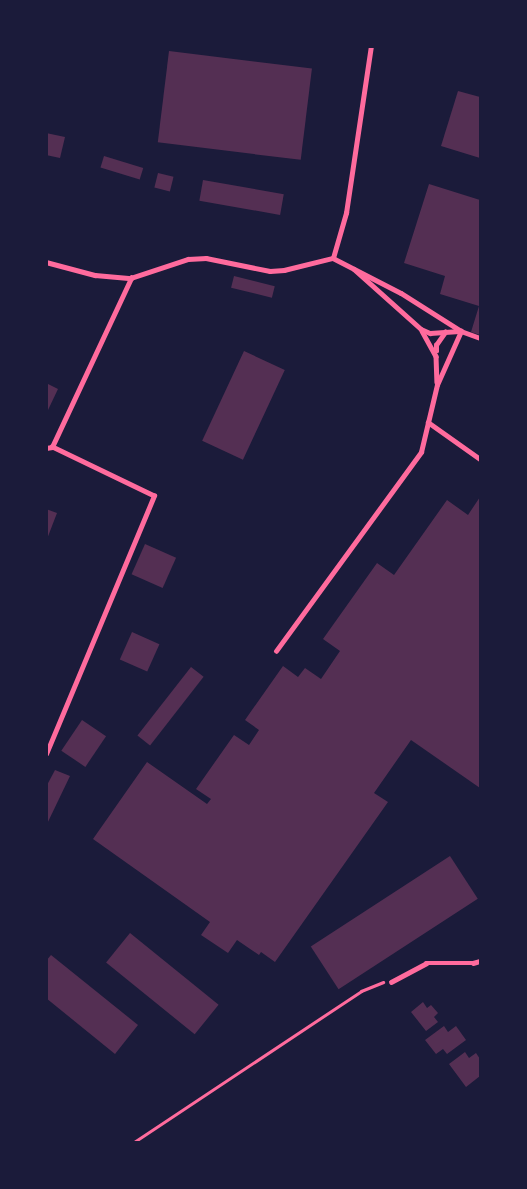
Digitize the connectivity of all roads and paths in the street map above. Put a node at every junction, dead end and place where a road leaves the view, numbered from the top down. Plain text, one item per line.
1 (372, 46) edge
2 (333, 258) junction
3 (46, 262) edge
4 (350, 265) junction
5 (131, 278) junction
6 (421, 329) junction
7 (461, 331) junction
8 (445, 332) junction
9 (480, 338) edge
10 (435, 356) junction
11 (437, 385) junction
12 (428, 422) junction
13 (49, 448) edge
14 (480, 459) edge
15 (276, 651) dead end
16 (46, 754) edge
17 (480, 961) edge
18 (391, 982) joint
19 (134, 1143) edge

1 - 2 lane
2 - 4 lane
2 - 5 lane
3 - 5 lane
4 - 6 lane
4 - 7 lane
5 - 13 lane
6 - 8 lane
6 - 10 lane
7 - 8 lane
7 - 9 lane
7 - 11 lane
8 - 10 lane
10 - 11 lane
11 - 12 lane
12 - 14 lane
12 - 15 lane
13 - 16 lane
17 - 18 lane
18 - 19 path

